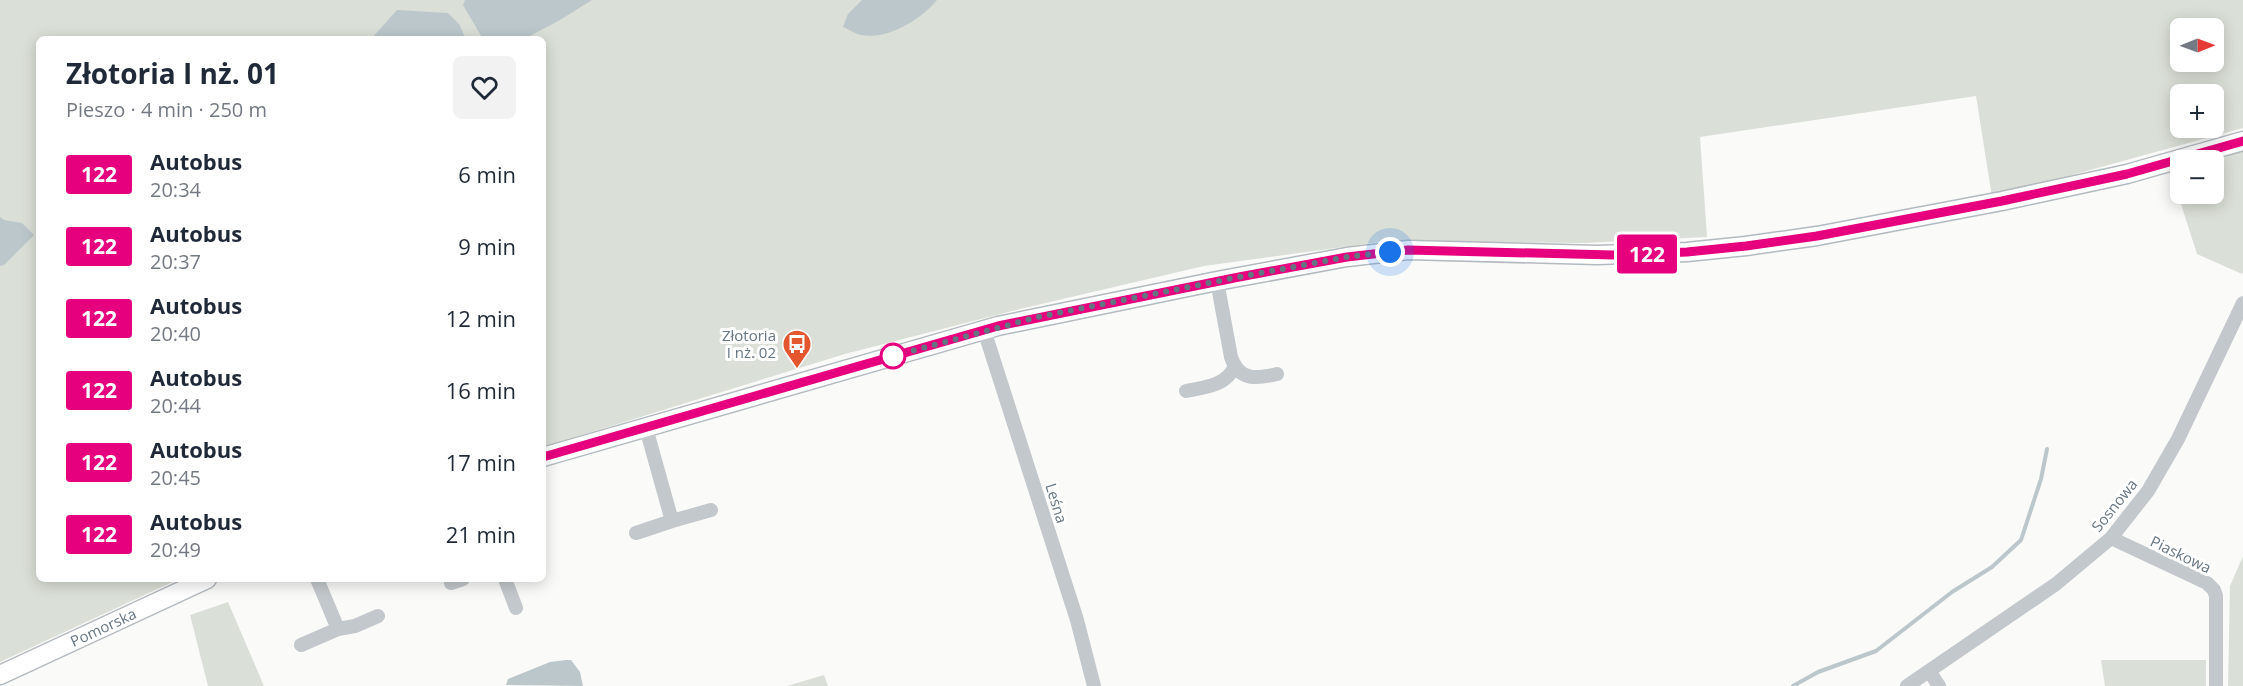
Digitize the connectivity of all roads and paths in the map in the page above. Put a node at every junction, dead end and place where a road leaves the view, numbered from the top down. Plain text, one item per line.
1 (2243, 141) edge
2 (1217, 281) junction
3 (2243, 303) edge
4 (984, 330) junction
5 (1235, 366) junction
6 (1277, 374) dead end
7 (1186, 391) dead end
8 (646, 428) junction
9 (546, 456) edge
10 (711, 510) dead end
11 (672, 521) junction
12 (636, 533) dead end
13 (2111, 538) junction
14 (201, 582) edge
15 (318, 582) edge
16 (506, 582) edge
17 (516, 608) dead end
18 (378, 616) dead end
19 (338, 629) junction
20 (301, 645) dead end
21 (1930, 672) junction
22 (0, 675) edge
23 (1094, 686) edge
24 (1907, 686) edge
25 (1939, 686) edge
26 (2216, 686) edge

1 - 2 main road
2 - 4 main road
2 - 5 street
3 - 13 street, Sosnowa
4 - 8 main road
4 - 23 street, Leśna
5 - 6 street
5 - 7 street
8 - 9 main road
8 - 11 street
10 - 11 street
11 - 12 street
13 - 21 street, Sosnowa
13 - 26 street, Piaskowa
14 - 22 main road, Pomorska
15 - 19 street
16 - 17 street
18 - 19 street
19 - 20 street
21 - 24 street, Sosnowa
21 - 25 street

